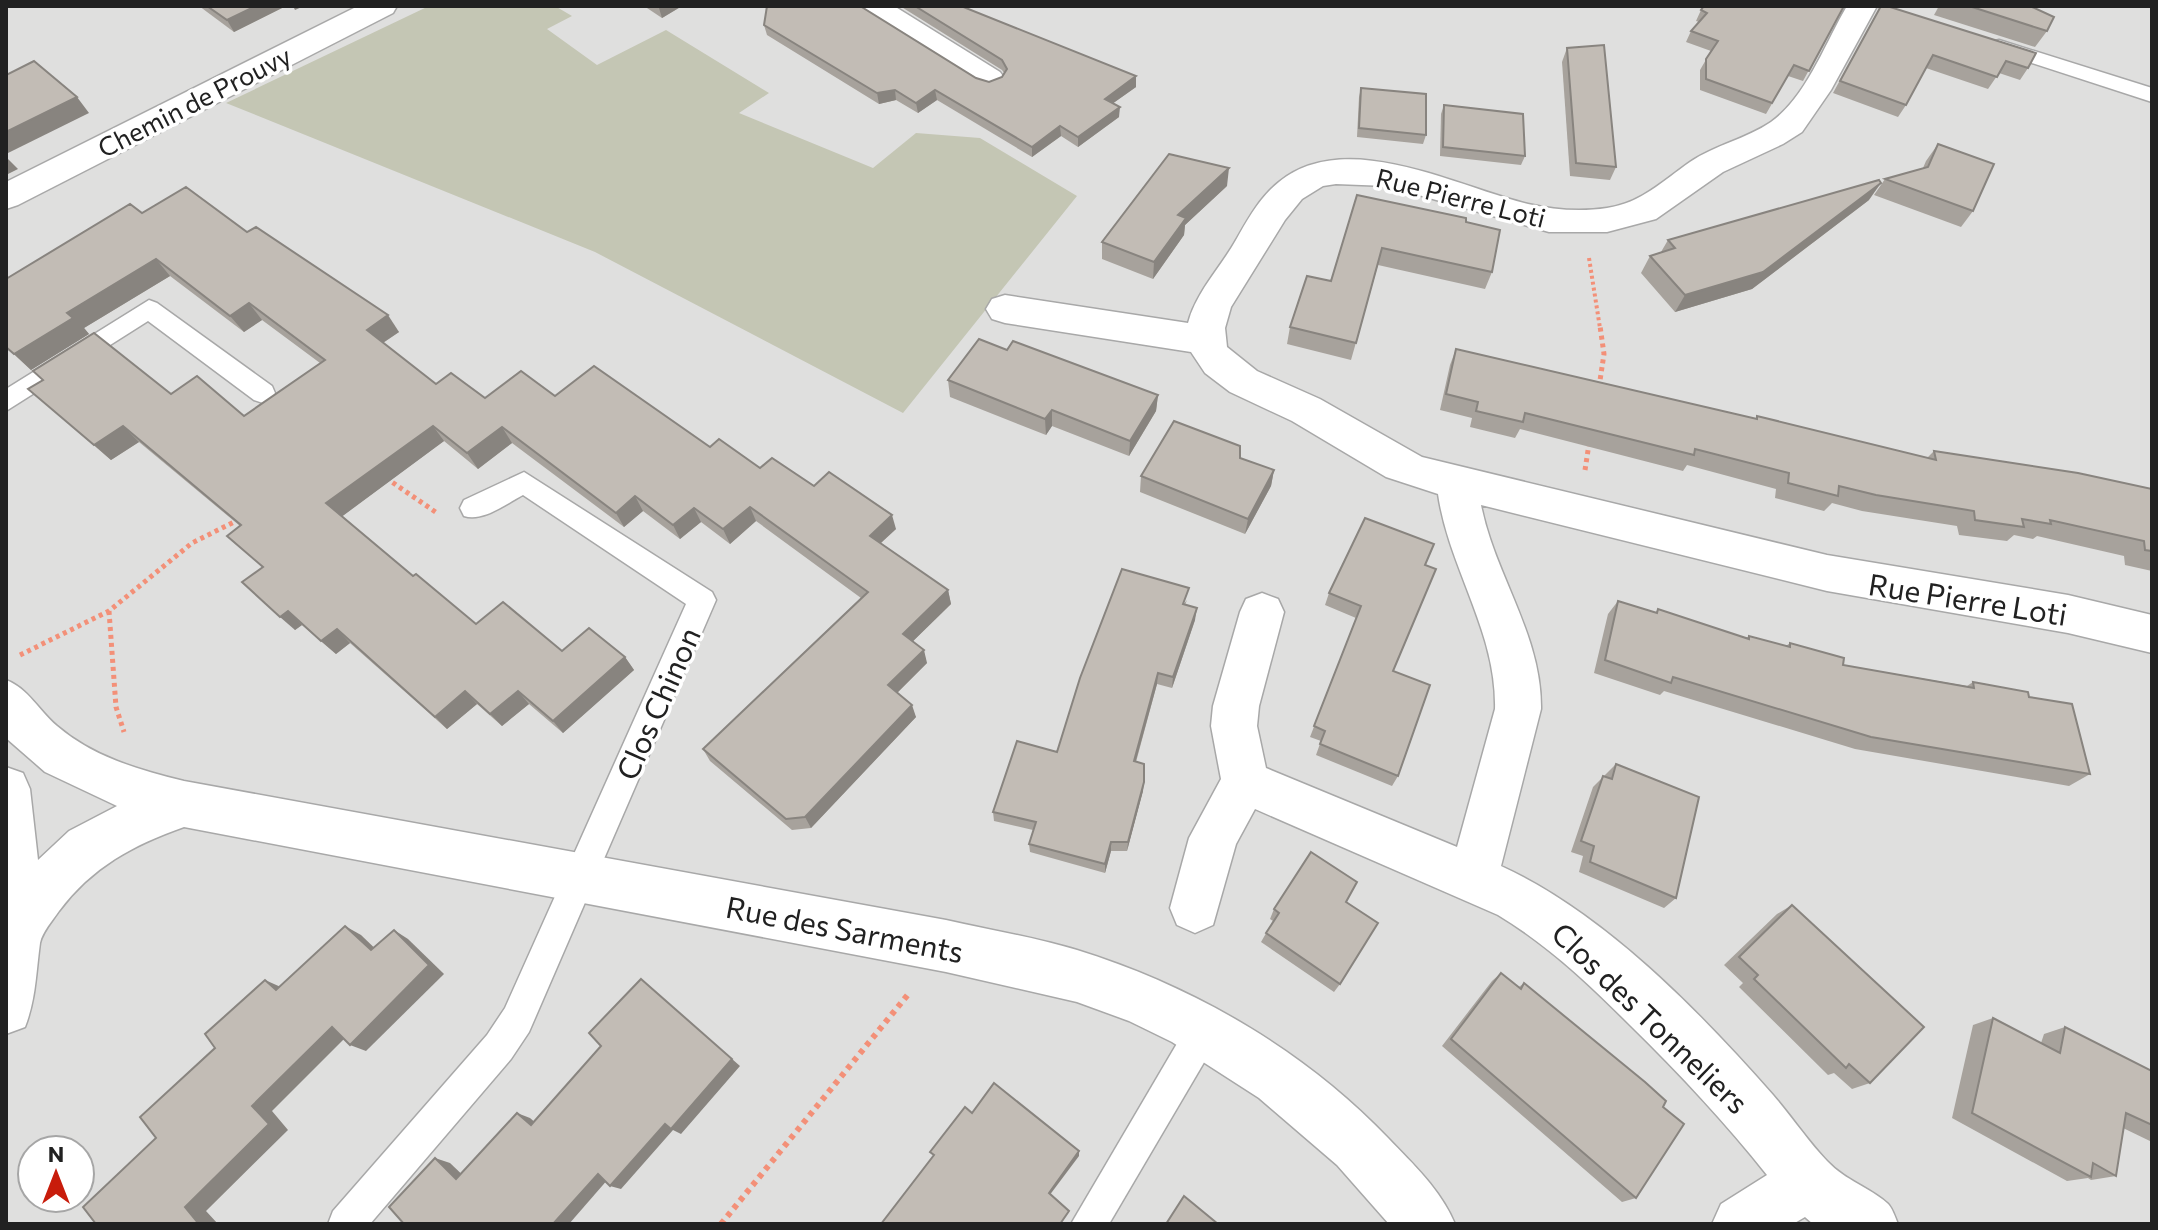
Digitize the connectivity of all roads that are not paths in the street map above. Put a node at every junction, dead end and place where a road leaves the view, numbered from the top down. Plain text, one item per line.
1 (382, 6) edge
2 (873, 6) edge
3 (1862, 6) edge
4 (1978, 39) edge
5 (989, 79) edge
6 (2152, 95) edge
7 (6, 197) edge
8 (1005, 309) dead end
9 (1206, 340) junction
10 (263, 393) dead end
11 (6, 401) edge
12 (1457, 483) junction
13 (473, 508) road end
14 (1262, 612) dead end
15 (2152, 634) edge
16 (12, 679) edge
17 (1245, 782) junction
18 (6, 791) edge
19 (184, 804) junction
20 (580, 878) junction
21 (1473, 878) junction
22 (1195, 908) dead end
23 (17, 930) junction
24 (6, 1008) edge
25 (1204, 1030) junction
26 (1808, 1182) junction
27 (346, 1224) edge
28 (1089, 1224) edge
29 (1426, 1224) edge
30 (1741, 1224) edge
31 (1869, 1224) edge

1 - 7 street, Chemin de Prouvy
2 - 5 street
3 - 9 street, Rue Pierre Loti
4 - 6 lane
8 - 9 street
9 - 12 street, Rue Pierre Loti
10 - 11 lane
12 - 15 street, Rue Pierre Loti
12 - 21 street
13 - 20 lane, Clos Chinon
14 - 17 street
16 - 19 street, Rue des Sarments
17 - 21 street, Clos des Tonneliers
17 - 22 street
18 - 23 street
19 - 20 street, Rue des Sarments
19 - 23 street, Rue des Sarments
20 - 25 street, Rue des Sarments
20 - 27 lane
21 - 26 street, Clos des Tonneliers
23 - 24 street
25 - 28 lane
25 - 29 street, Rue des Sarments
26 - 30 street
26 - 31 street, Clos des Tonneliers

